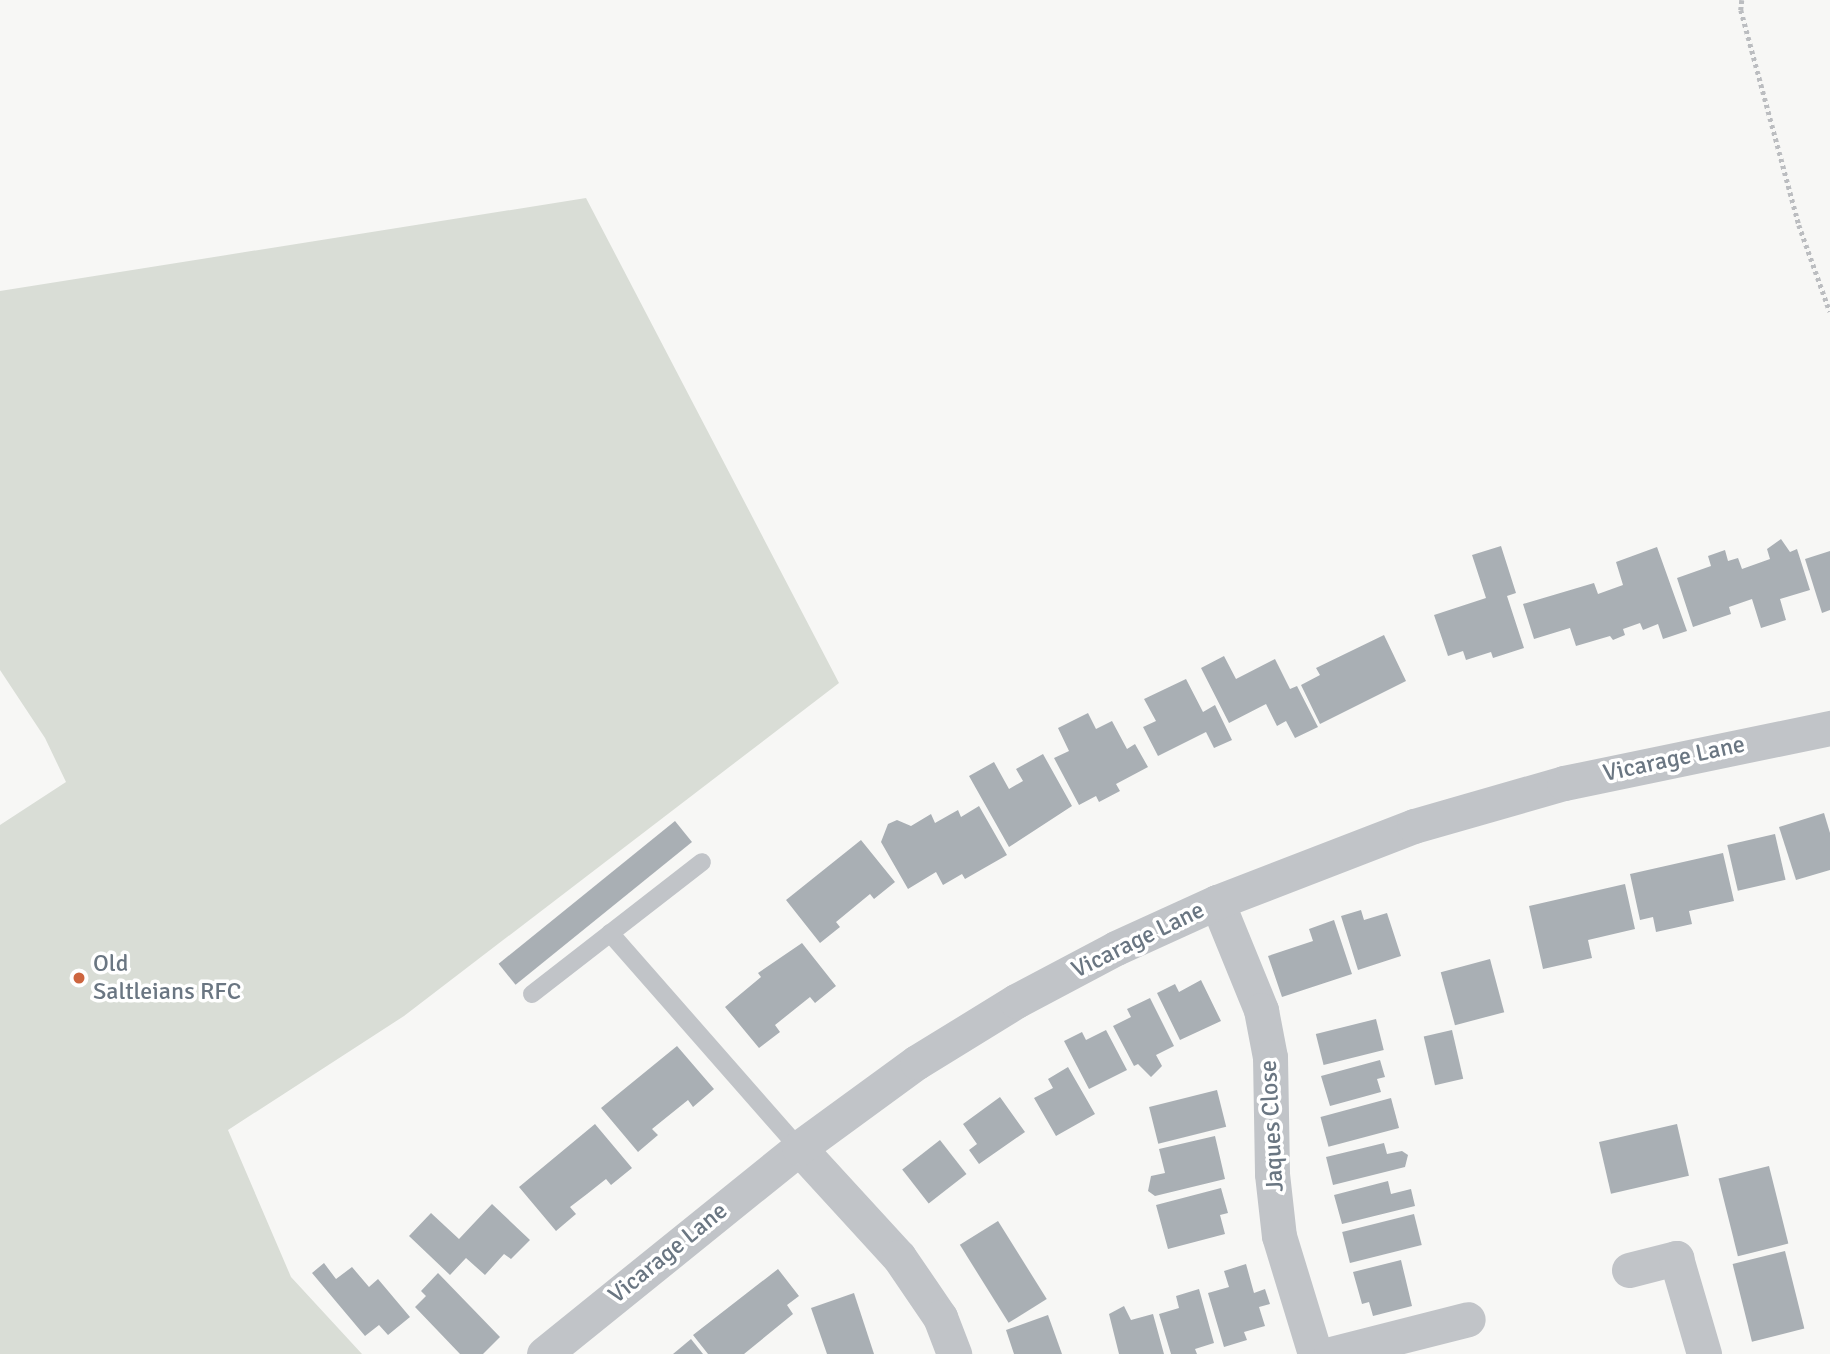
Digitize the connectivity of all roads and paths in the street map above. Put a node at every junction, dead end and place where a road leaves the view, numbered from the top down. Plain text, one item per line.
1 (1742, 0) edge
2 (1830, 312) edge
3 (1830, 728) edge
4 (702, 862) dead end
5 (1217, 902) junction
6 (610, 933) junction
7 (532, 994) dead end
8 (799, 1148) junction
9 (1629, 1270) dead end
10 (1468, 1319) dead end
11 (544, 1354) edge
12 (954, 1354) edge
13 (1315, 1354) edge
14 (1331, 1354) edge
15 (1703, 1354) edge

1 - 2 path
3 - 5 street, Vicarage Lane
4 - 6 lane
5 - 8 street, Vicarage Lane
5 - 13 street, Jaques Close
6 - 7 lane
6 - 8 lane
8 - 11 street, Vicarage Lane
8 - 12 street
9 - 15 street
10 - 14 street

